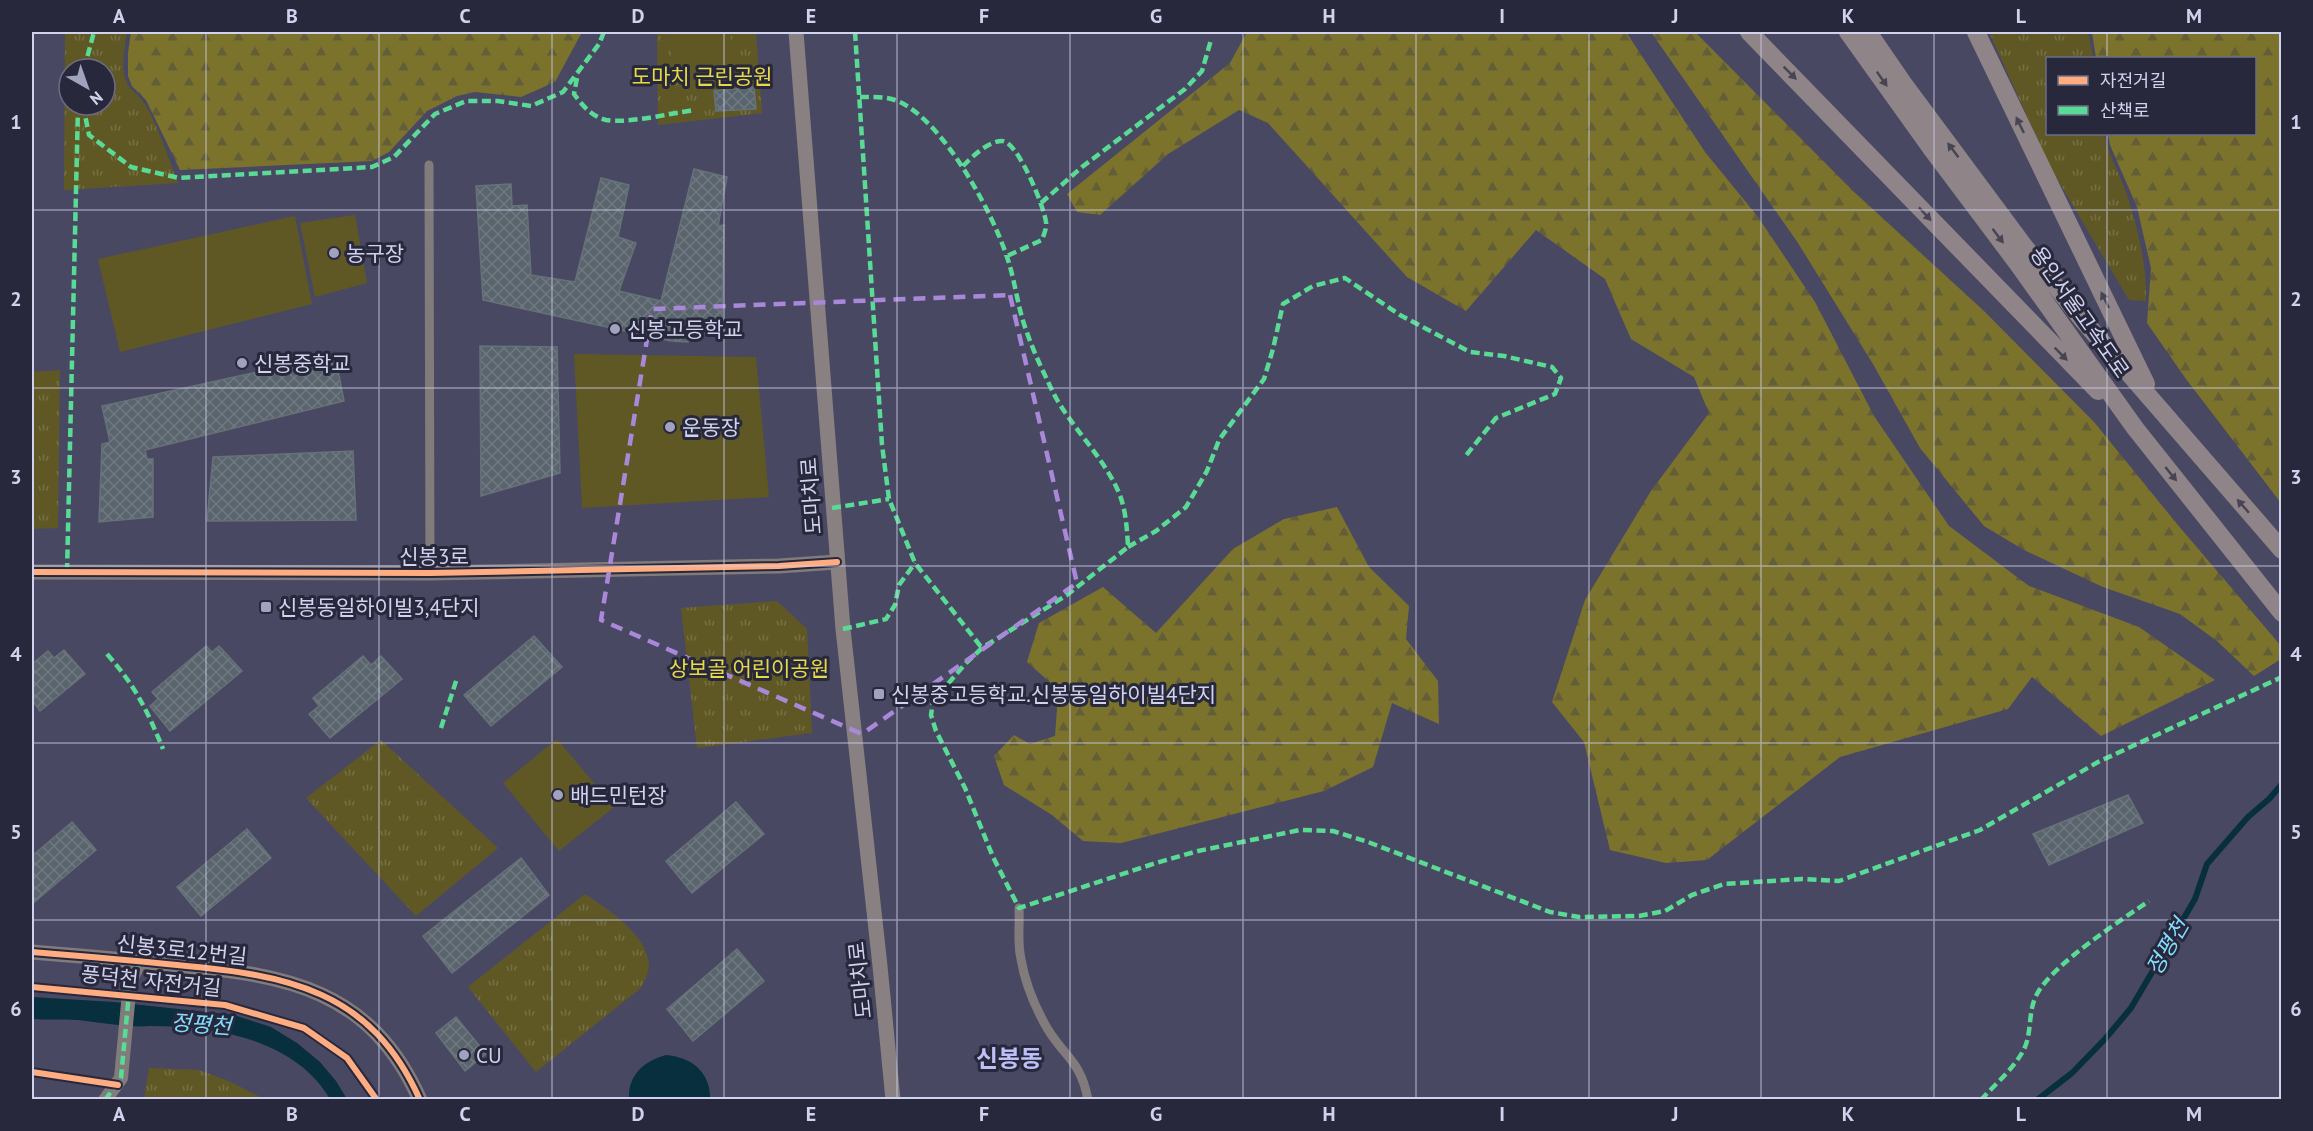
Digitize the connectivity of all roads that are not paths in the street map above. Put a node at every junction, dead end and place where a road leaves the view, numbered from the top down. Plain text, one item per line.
1 (796, 32) edge
2 (1749, 32) edge
3 (1848, 32) edge
4 (1868, 32) edge
5 (1976, 32) edge
6 (429, 165) dead end
7 (2159, 410) junction
8 (2135, 428) junction
9 (2282, 550) edge
10 (837, 562) junction
11 (32, 572) edge
12 (430, 573) junction
13 (2282, 613) edge
14 (1019, 908) dead end
15 (32, 952) edge
16 (140, 962) junction
17 (105, 1100) edge
18 (420, 1100) edge
19 (893, 1100) edge
20 (1088, 1100) edge

1 - 10 main road, 도마치로
2 -> 8 highway
3 -> 8 highway, 용인서울고속도로
7 -> 4 highway, 용인서울고속도로
7 -> 5 highway
6 - 12 lane
9 -> 7 highway, 용인서울고속도로
8 -> 13 highway, 용인서울고속도로
10 - 12 street, 신봉3로
10 - 19 main road, 도마치로
11 - 12 street, 신봉3로
14 - 20 lane
15 - 16 street, 신봉3로12번길
16 - 17 street
16 - 18 street, 신봉3로12번길

